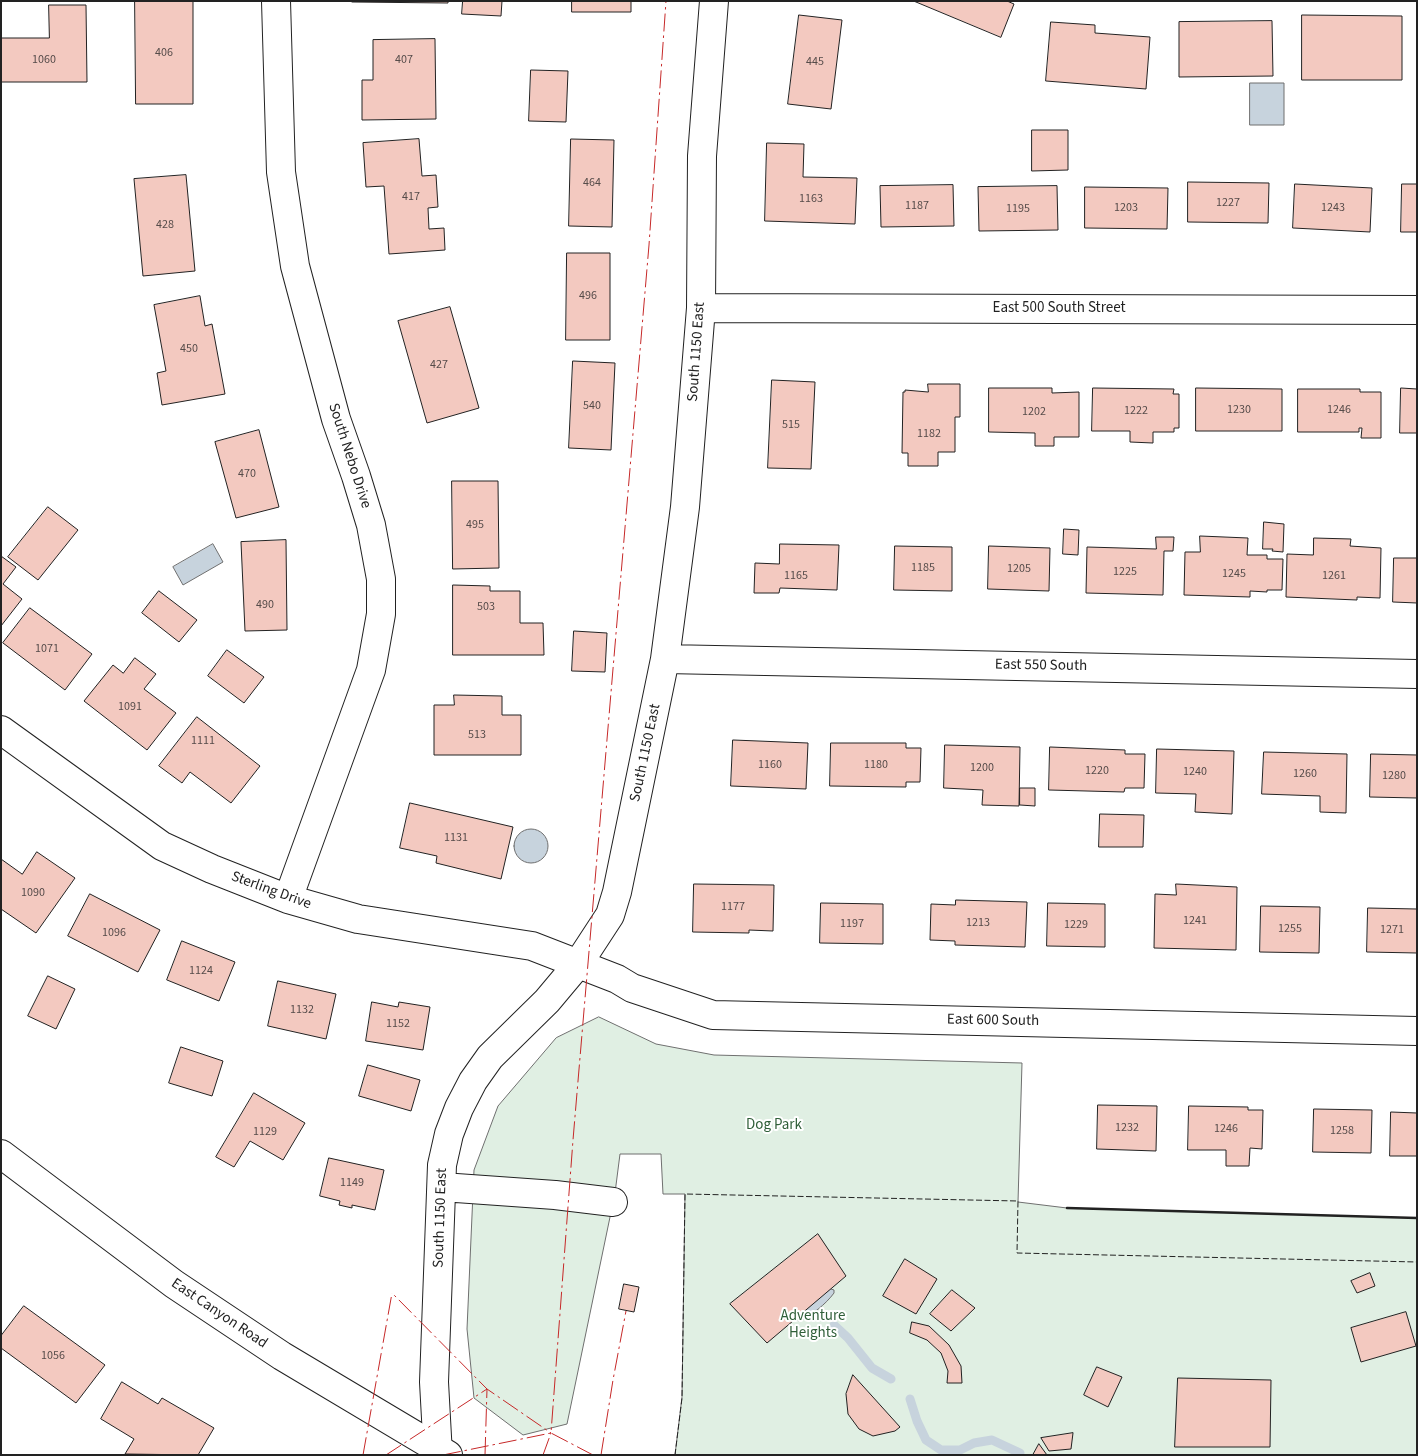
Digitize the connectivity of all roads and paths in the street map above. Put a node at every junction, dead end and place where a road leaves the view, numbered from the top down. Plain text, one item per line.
1 (276, 1) edge
2 (714, 1) edge
3 (700, 308) junction
4 (1417, 310) edge
5 (665, 659) junction
6 (1417, 674) edge
7 (1, 730) edge
8 (288, 899) junction
9 (578, 964) junction
10 (1417, 1031) edge
11 (1, 1154) edge
12 (442, 1187) junction
13 (613, 1202) dead end
14 (442, 1453) edge

1 - 8 street, South Nebo Drive
2 - 3 street, South 1150 East
3 - 4 street, East 500 South Street
3 - 5 street, South 1150 East
5 - 6 street, East 550 South
5 - 9 street, South 1150 East
7 - 8 street, Sterling Drive
8 - 9 street, Sterling Drive
9 - 10 street, East 600 South
9 - 12 street, South 1150 East
11 - 14 street, East Canyon Road
12 - 13 street
12 - 14 street, South 1150 East

